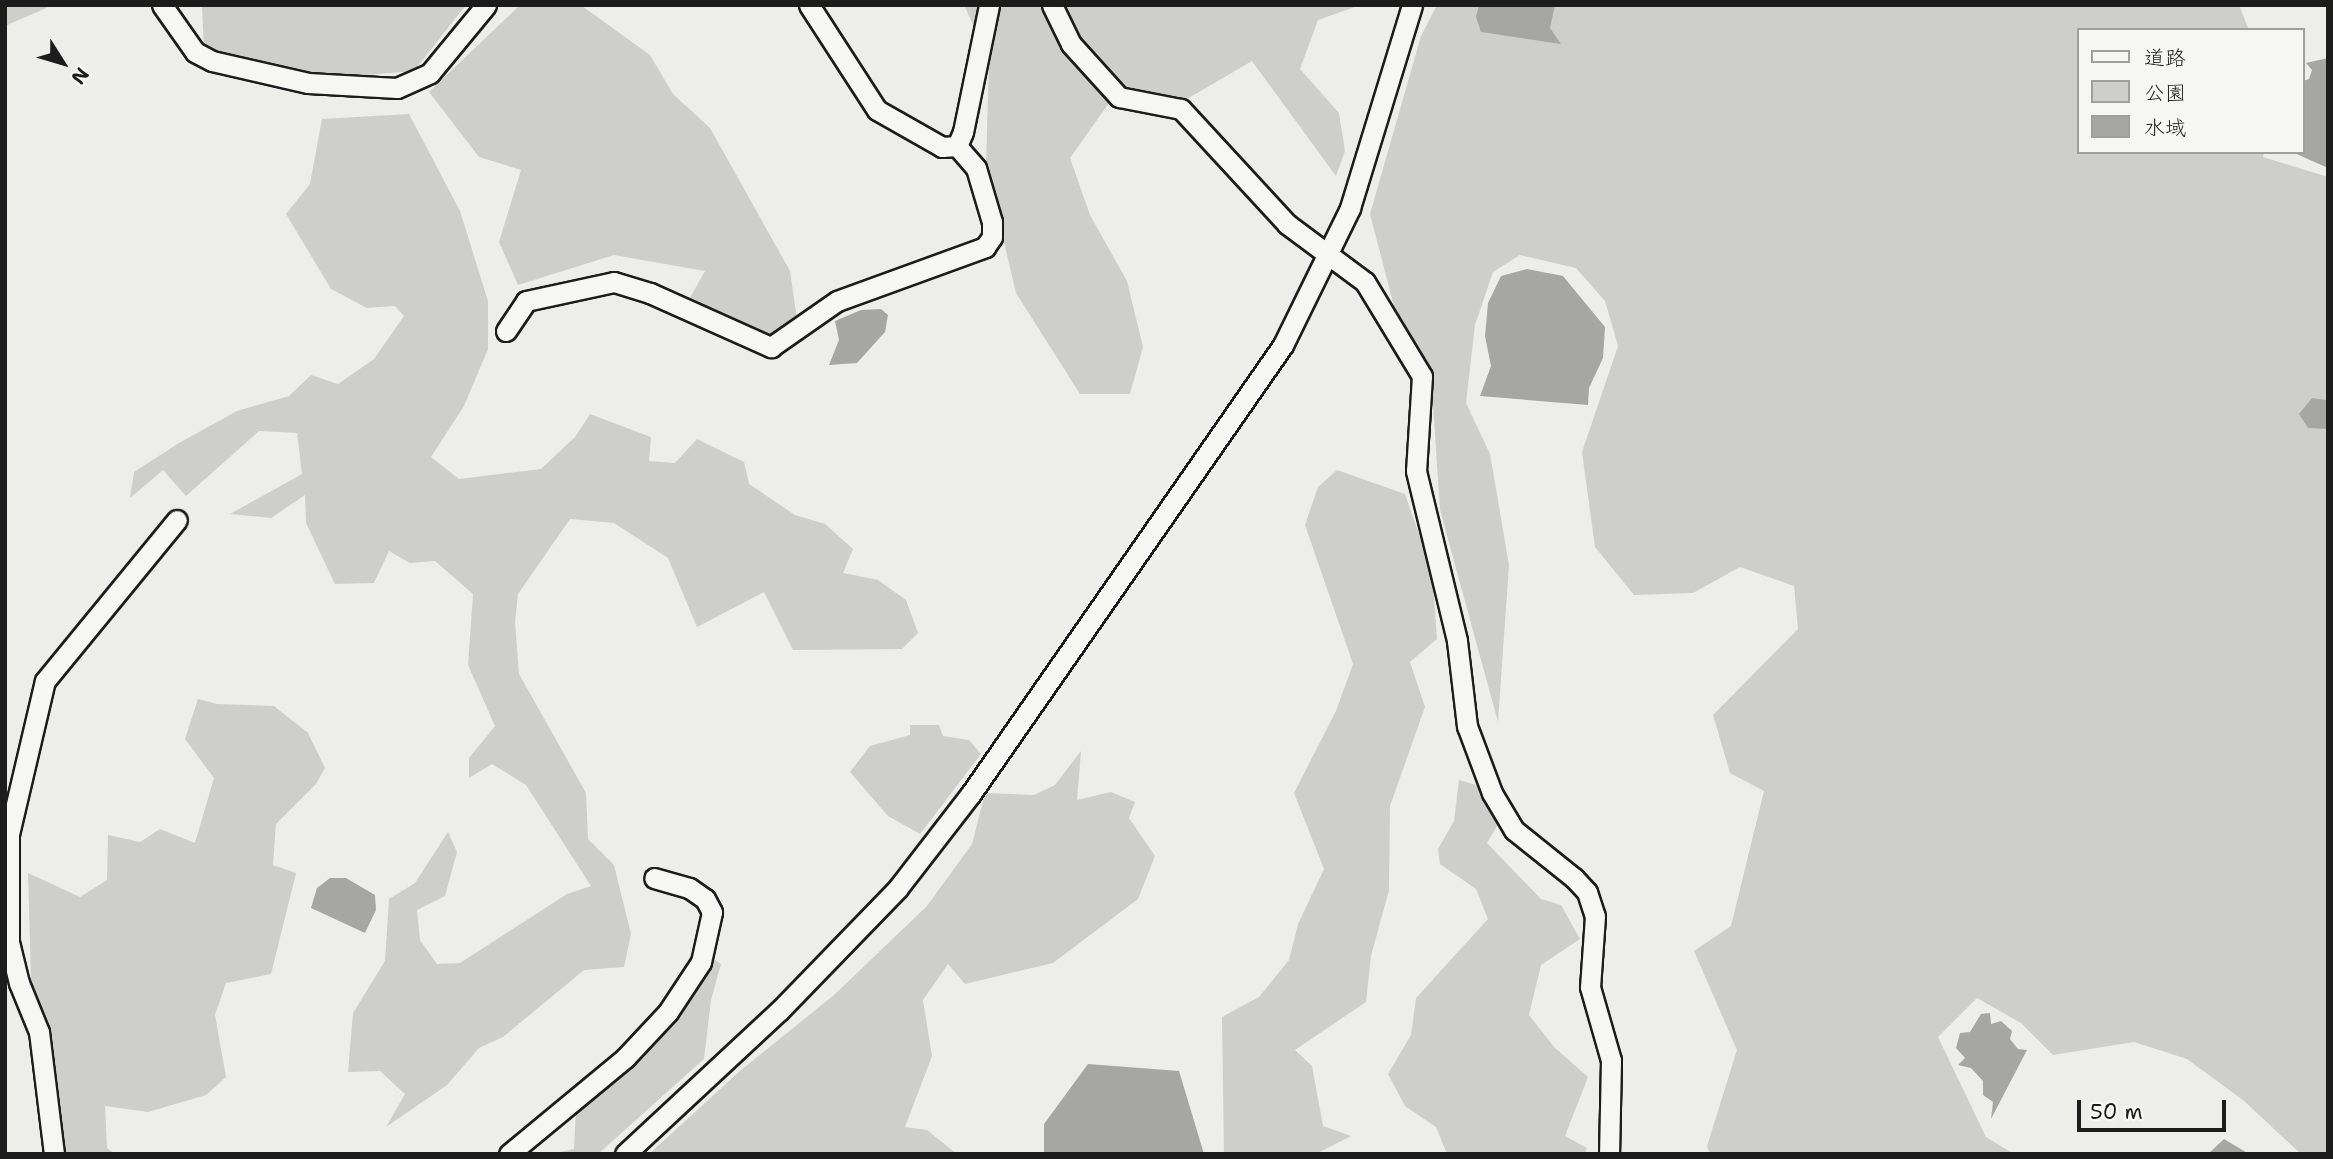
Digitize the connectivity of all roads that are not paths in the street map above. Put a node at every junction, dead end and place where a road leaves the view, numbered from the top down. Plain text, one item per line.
1 (162, 5) edge
2 (486, 5) edge
3 (809, 5) edge
4 (989, 5) edge
5 (1052, 5) edge
6 (1412, 5) edge
7 (957, 146) junction
8 (1329, 252) junction
9 (506, 331) dead end
10 (177, 520) dead end
11 (654, 878) dead end
12 (54, 1154) edge
13 (509, 1154) edge
14 (625, 1154) edge
15 (1609, 1154) edge

1 - 2 street
3 - 7 street
4 - 7 street
5 - 8 street
6 - 8 street
7 - 9 street
8 - 14 street
8 - 15 street
10 - 12 street
11 - 13 street

